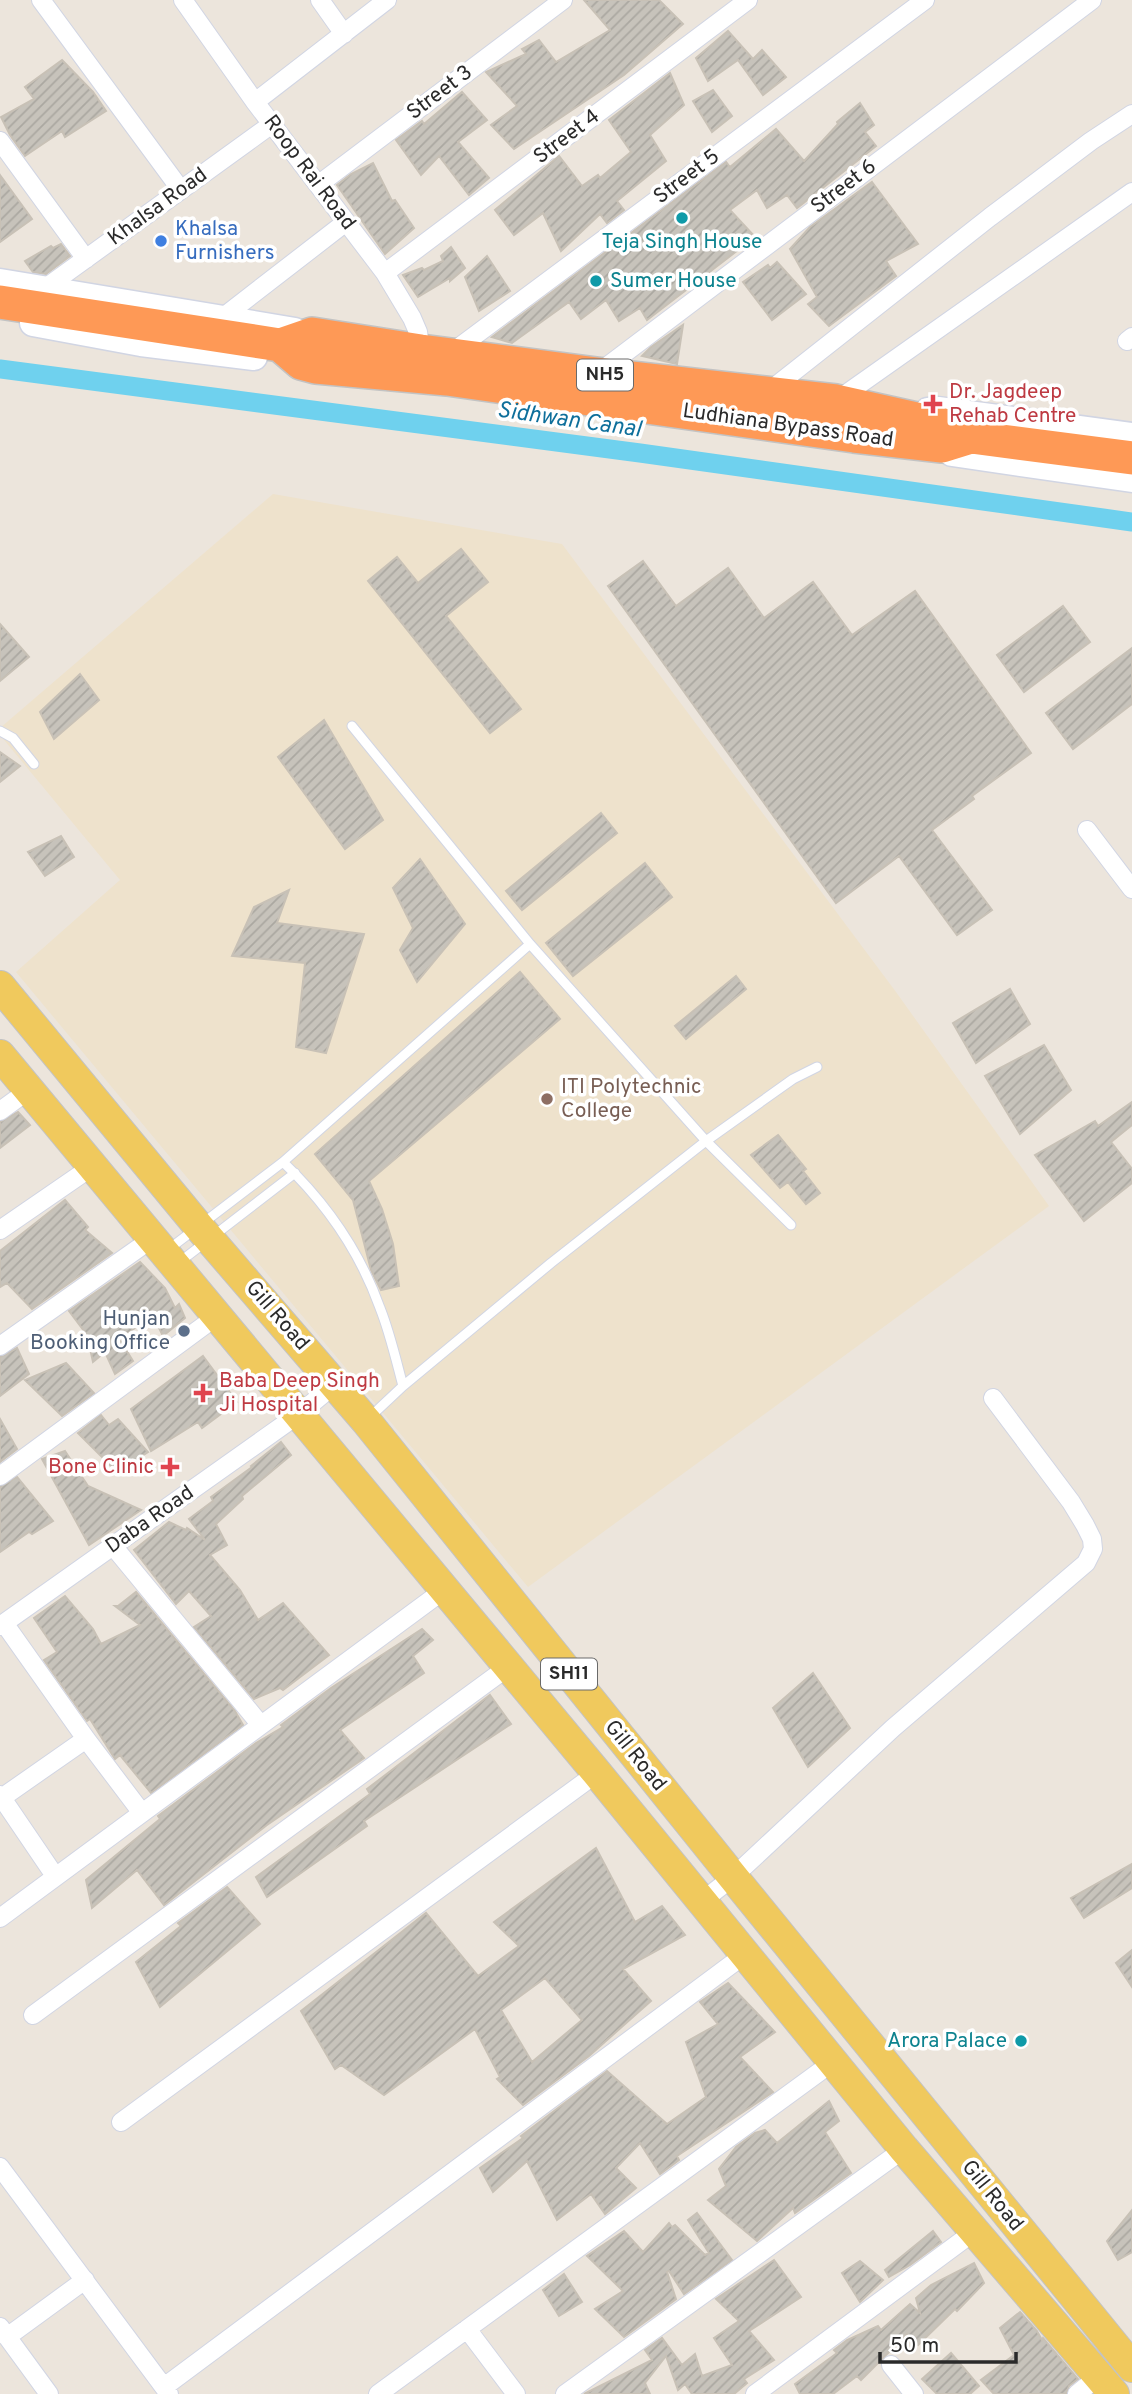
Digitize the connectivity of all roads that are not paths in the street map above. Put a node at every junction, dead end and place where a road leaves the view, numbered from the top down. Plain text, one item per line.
1 (41, 0) edge
2 (183, 0) edge
3 (320, 0) edge
4 (387, 0) edge
5 (563, 0) edge
6 (748, 0) edge
7 (925, 0) edge
8 (1092, 0) edge
9 (344, 34) junction
10 (255, 102) junction
11 (1132, 114) edge
12 (272, 124) junction
13 (0, 141) edge
14 (318, 185) junction
15 (181, 190) junction
16 (1132, 192) edge
17 (346, 222) junction
18 (86, 260) junction
19 (385, 273) junction
20 (0, 282) edge
21 (44, 289) junction
22 (0, 302) edge
23 (0, 317) edge
24 (222, 318) junction
25 (298, 347) junction
26 (435, 353) junction
27 (597, 374) junction
28 (766, 393) junction
29 (836, 401) junction
30 (898, 415) junction
31 (1132, 436) edge
32 (967, 441) junction
33 (1132, 458) edge
34 (1132, 479) edge
35 (352, 726) dead end
36 (0, 731) edge
37 (34, 764) dead end
38 (1087, 830) dead end
39 (1132, 889) edge
40 (530, 944) junction
41 (0, 986) edge
42 (0, 1055) edge
43 (817, 1067) dead end
44 (29, 1090) junction
45 (0, 1111) edge
46 (706, 1141) junction
47 (283, 1162) junction
48 (93, 1166) junction
49 (295, 1173) junction
50 (791, 1225) dead end
51 (0, 1230) edge
52 (205, 1233) junction
53 (164, 1252) junction
54 (217, 1316) junction
55 (0, 1346) edge
56 (335, 1384) junction
57 (403, 1386) junction
58 (993, 1398) dead end
59 (299, 1414) junction
60 (366, 1421) junction
61 (0, 1476) edge
62 (113, 1546) junction
63 (444, 1590) junction
64 (2, 1625) edge
65 (508, 1667) junction
66 (260, 1724) junction
67 (86, 1739) junction
68 (597, 1773) junction
69 (1, 1797) edge
70 (142, 1813) junction
71 (55, 1876) junction
72 (733, 1877) junction
73 (701, 1902) junction
74 (0, 1918) edge
75 (744, 1955) junction
76 (33, 2015) dead end
77 (832, 2063) junction
78 (121, 2122) dead end
79 (904, 2149) junction
80 (0, 2167) edge
81 (975, 2231) junction
82 (85, 2280) junction
83 (467, 2329) junction
84 (4, 2332) edge
85 (891, 2365) dead end
86 (1132, 2367) edge
87 (1096, 2388) edge
88 (167, 2390) edge
89 (49, 2394) edge
90 (378, 2394) edge
91 (516, 2394) edge
92 (565, 2394) edge
93 (755, 2394) edge
94 (914, 2394) edge

1 - 15 street
2 - 10 street, Roop Rai Road
3 - 9 street
4 - 9 street
5 - 14 street, Street 3
6 - 19 street, Street 4
7 - 26 street, Street 5
8 - 27 street, Street 6
9 - 10 street
10 - 12 street, Roop Rai Road
11 - 28 street
12 - 14 street, Roop Rai Road
12 - 15 street, Khalsa Road
13 - 18 street
14 - 17 street, Roop Rai Road
15 - 18 street, Khalsa Road
16 - 29 street
17 - 19 street, Roop Rai Road
17 - 24 street
18 - 21 street, Khalsa Road
19 - 26 street, Roop Rai Road
20 - 21 street
21 - 24 street
22 - 25 highway, NH5
23 - 25 street
24 - 25 street
25 - 26 highway, Ludhiana Bypass Road / NH5
25 - 32 highway, Ludhiana Bypass Road / NH5
26 - 27 highway, Ludhiana Bypass Road / NH5
27 - 28 highway, Ludhiana Bypass Road / NH5
28 - 29 highway, Ludhiana Bypass Road / NH5
29 - 30 highway, Ludhiana Bypass Road / NH5
30 - 31 street
30 - 32 highway, NH5
32 - 33 highway, NH5
32 - 34 street
35 - 40 lane
36 - 37 lane
38 - 39 street
40 - 46 lane
40 - 47 lane
41 - 52 main road, Gill Road / SH11
42 - 44 main road, Gill Road / SH11
43 - 46 lane
44 - 45 street
44 - 48 main road, Gill Road / SH11
46 - 50 lane
46 - 57 lane
47 - 49 lane
47 - 52 lane
48 - 51 street
48 - 53 main road, Gill Road / SH11
49 - 52 lane
49 - 57 lane
52 - 53 lane
52 - 53 lane
52 - 56 main road, Gill Road / SH11
53 - 54 main road, Gill Road / SH11
53 - 55 street
54 - 59 main road, Gill Road / SH11
54 - 61 street
56 - 59 street, Daba Road
56 - 60 main road, Gill Road / SH11
57 - 60 lane
58 - 72 street
59 - 62 street, Daba Road
59 - 63 main road, Gill Road / SH11
60 - 72 main road, Gill Road / SH11
62 - 64 street, Daba Road
62 - 66 street
63 - 65 main road, Gill Road / SH11
63 - 66 street
64 - 67 street
65 - 68 main road, Gill Road / SH11
65 - 76 street
66 - 70 street
67 - 69 street
67 - 70 street
68 - 73 main road, Gill Road / SH11
68 - 78 street
69 - 71 street
70 - 71 street
71 - 74 street
72 - 73 street
72 - 86 main road, Gill Road / SH11
73 - 75 main road, Gill Road / SH11
75 - 77 main road, Gill Road / SH11
75 - 88 street
77 - 79 main road, Gill Road / SH11
77 - 83 street
79 - 81 main road, Gill Road / SH11
79 - 92 street
80 - 82 street
81 - 87 main road, Gill Road / SH11
81 - 93 street
82 - 84 street
82 - 88 street
83 - 90 street
83 - 91 street
84 - 89 street
85 - 94 street

